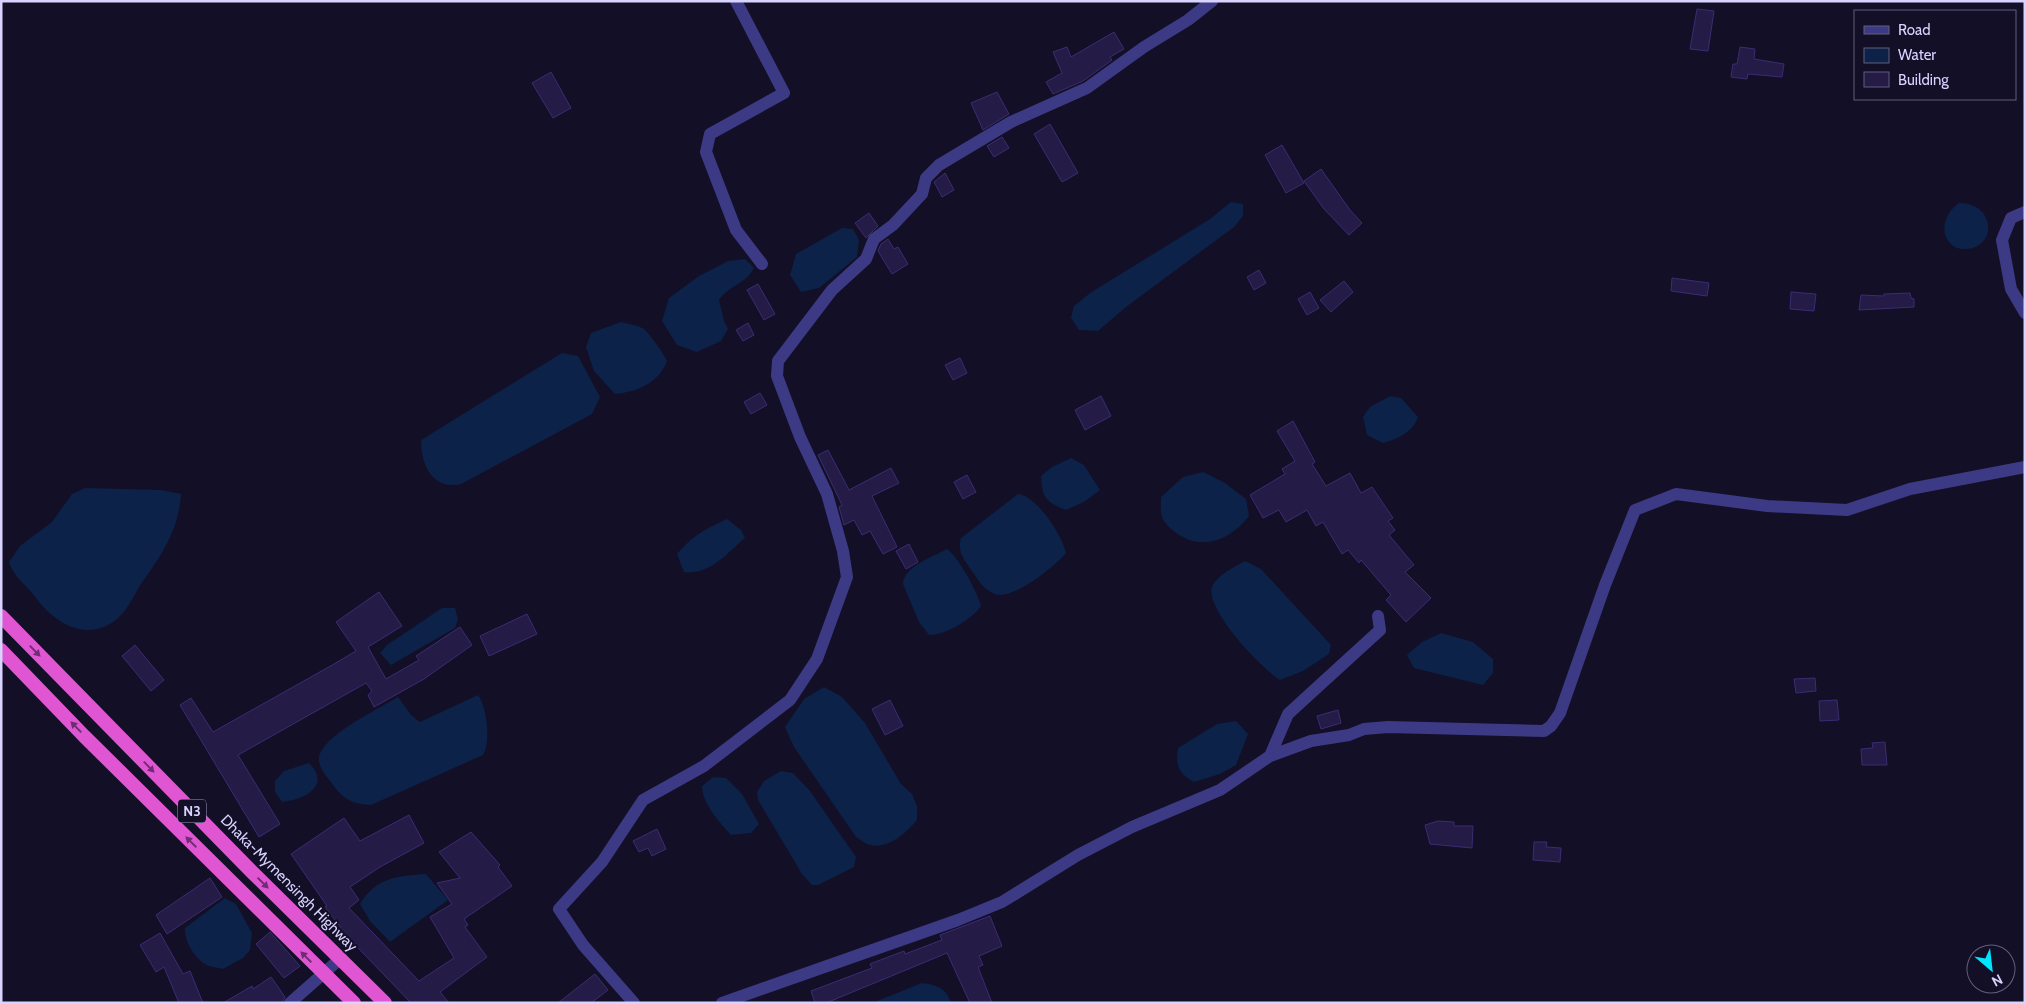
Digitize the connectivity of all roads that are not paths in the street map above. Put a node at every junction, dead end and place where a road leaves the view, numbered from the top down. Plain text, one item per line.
1 (736, 1) edge
2 (1212, 1) edge
3 (2025, 212) edge
4 (762, 264) dead end
5 (2025, 313) edge
6 (2025, 467) edge
7 (1, 616) edge
8 (1378, 616) dead end
9 (1, 650) edge
10 (1270, 756) junction
11 (341, 958) junction
12 (323, 974) junction
13 (290, 1003) edge
14 (354, 1003) edge
15 (385, 1003) edge
16 (634, 1003) edge
17 (722, 1003) edge

1 - 4 street
2 - 16 street
3 - 5 street
6 - 10 street
7 -> 11 highway, Dhaka-Mymensingh Highway / N3
8 - 10 street
12 -> 9 highway, N3
10 - 17 street
11 - 12 street
11 - 15 highway, Dhaka-Mymensingh Highway / N3
12 - 13 street
12 - 14 highway, N3

